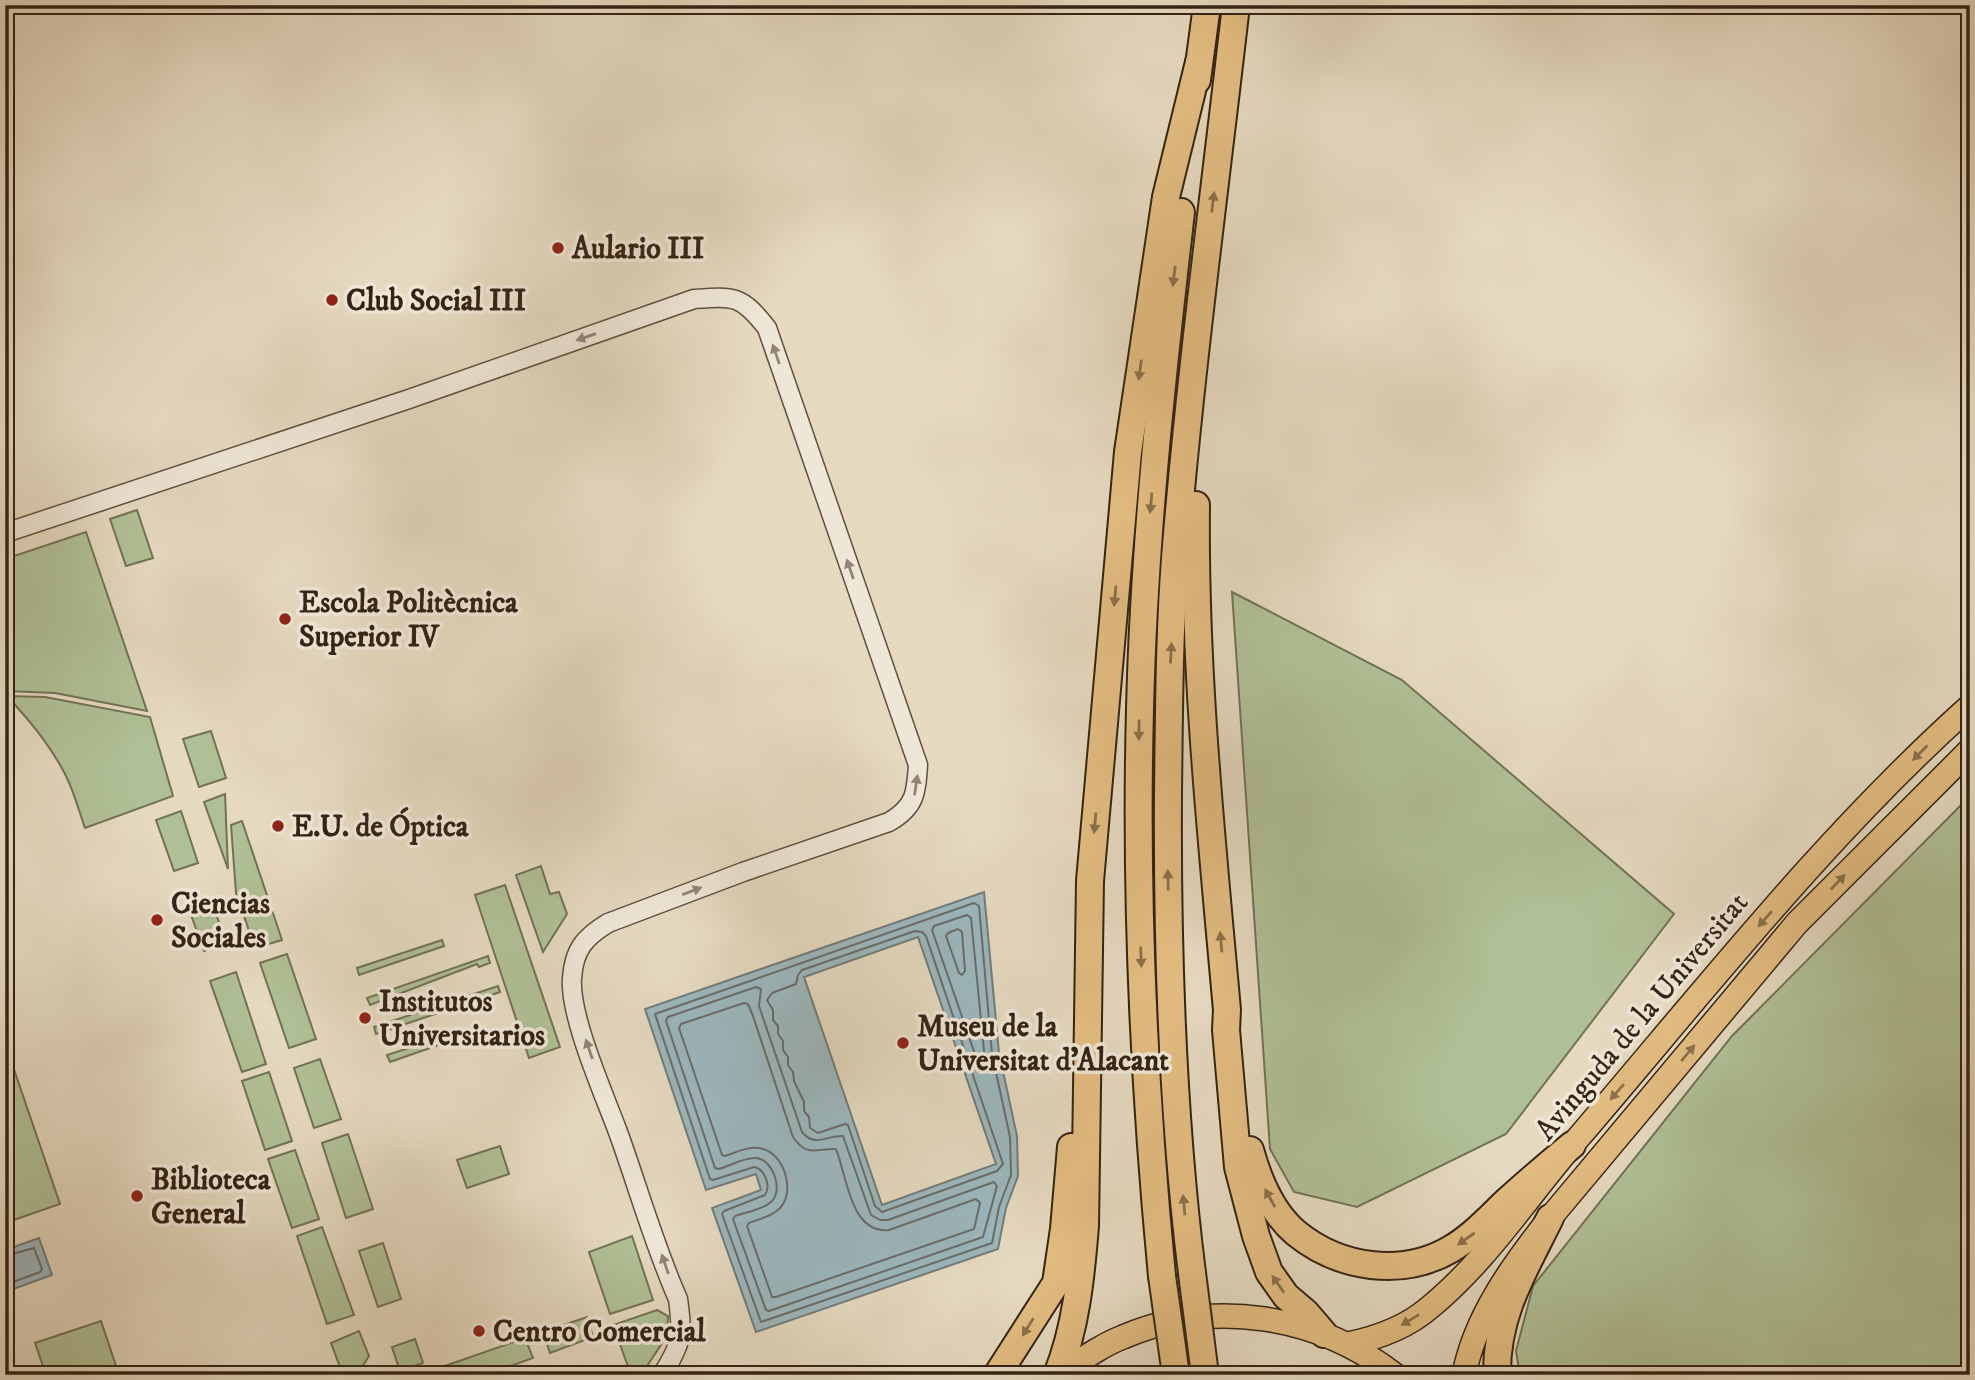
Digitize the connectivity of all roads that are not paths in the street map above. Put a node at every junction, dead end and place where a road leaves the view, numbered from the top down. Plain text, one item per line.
1 (1208, 5) edge
2 (1236, 5) edge
3 (1199, 62) junction
4 (1188, 416) junction
5 (5, 533) edge
6 (1970, 706) edge
7 (1970, 750) edge
8 (1227, 1010) junction
9 (1086, 1073) junction
10 (1572, 1145) junction
11 (1550, 1218) junction
12 (1336, 1339) junction
13 (662, 1375) edge
14 (997, 1375) edge
15 (1039, 1375) edge
16 (1058, 1375) edge
17 (1176, 1375) edge
18 (1205, 1375) edge
19 (1395, 1375) edge
20 (1464, 1375) edge
21 (1497, 1375) edge

1 - 3 highway
4 -> 2 highway
3 -> 9 highway
3 -> 17 highway, bridge
8 -> 4 highway
18 -> 4 highway, bridge
13 -> 5 street
6 -> 10 main road, Avinguda de la Universitat
11 -> 7 main road, Avinguda de la Universitat
10 -> 8 highway
12 -> 8 highway
9 -> 14 highway
9 - 15 highway
9 - 16 highway
10 -> 12 main road, Avinguda de la Universitat
11 - 20 main road, Avinguda de la Universitat
11 - 21 highway
12 - 16 main road
12 - 19 main road

